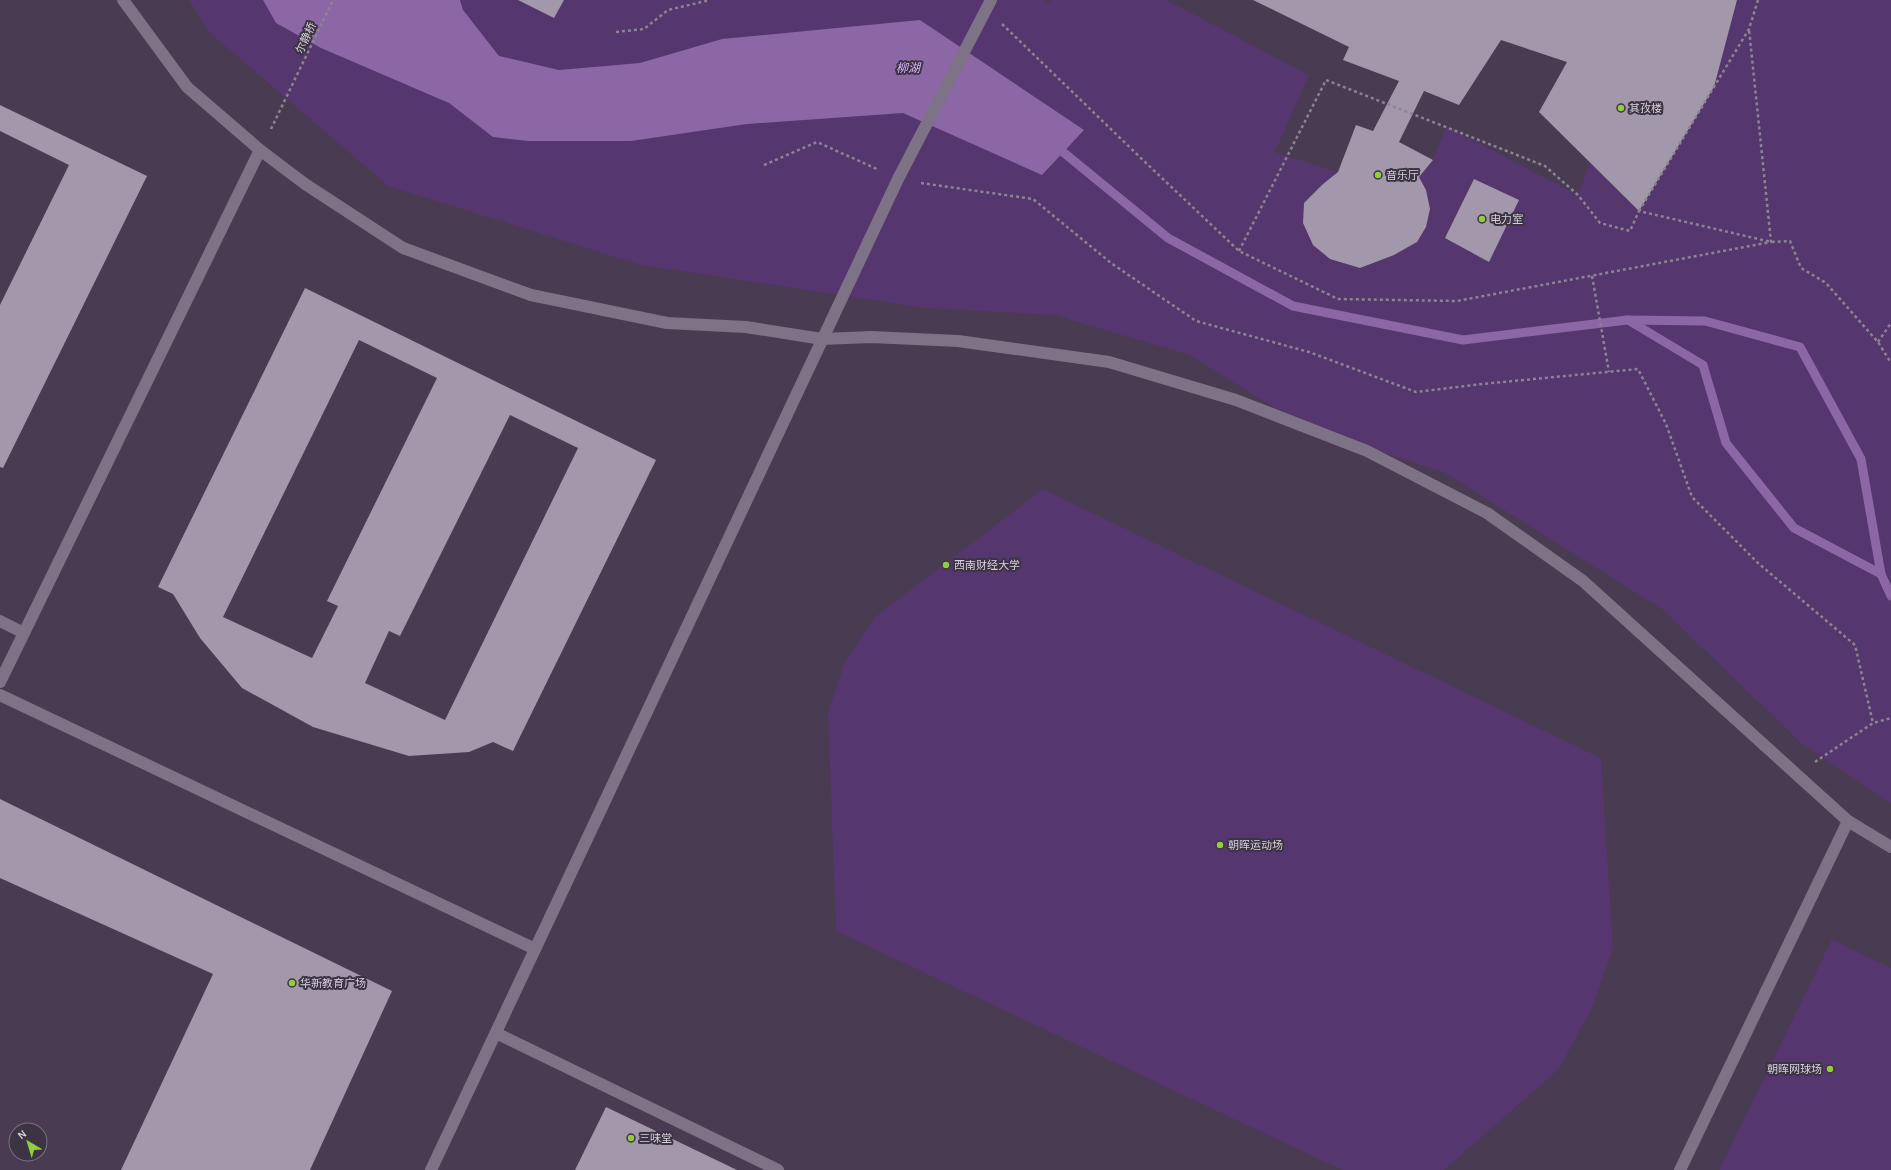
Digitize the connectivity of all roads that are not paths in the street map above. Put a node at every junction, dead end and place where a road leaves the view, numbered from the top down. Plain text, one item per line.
1 (123, 0) edge
2 (989, 4) edge
3 (260, 150) junction
4 (822, 340) junction
5 (0, 621) edge
6 (24, 633) junction
7 (0, 682) edge
8 (0, 695) edge
9 (1848, 821) junction
10 (1891, 847) edge
11 (535, 949) junction
12 (496, 1033) junction
13 (431, 1170) edge
14 (778, 1170) edge
15 (1680, 1170) edge

1 - 3 street
2 - 4 street
3 - 4 street
3 - 6 street
4 - 9 street
4 - 11 street
5 - 6 street
6 - 7 street
8 - 11 street
9 - 10 street
9 - 15 street
11 - 12 street
12 - 13 street
12 - 14 street

